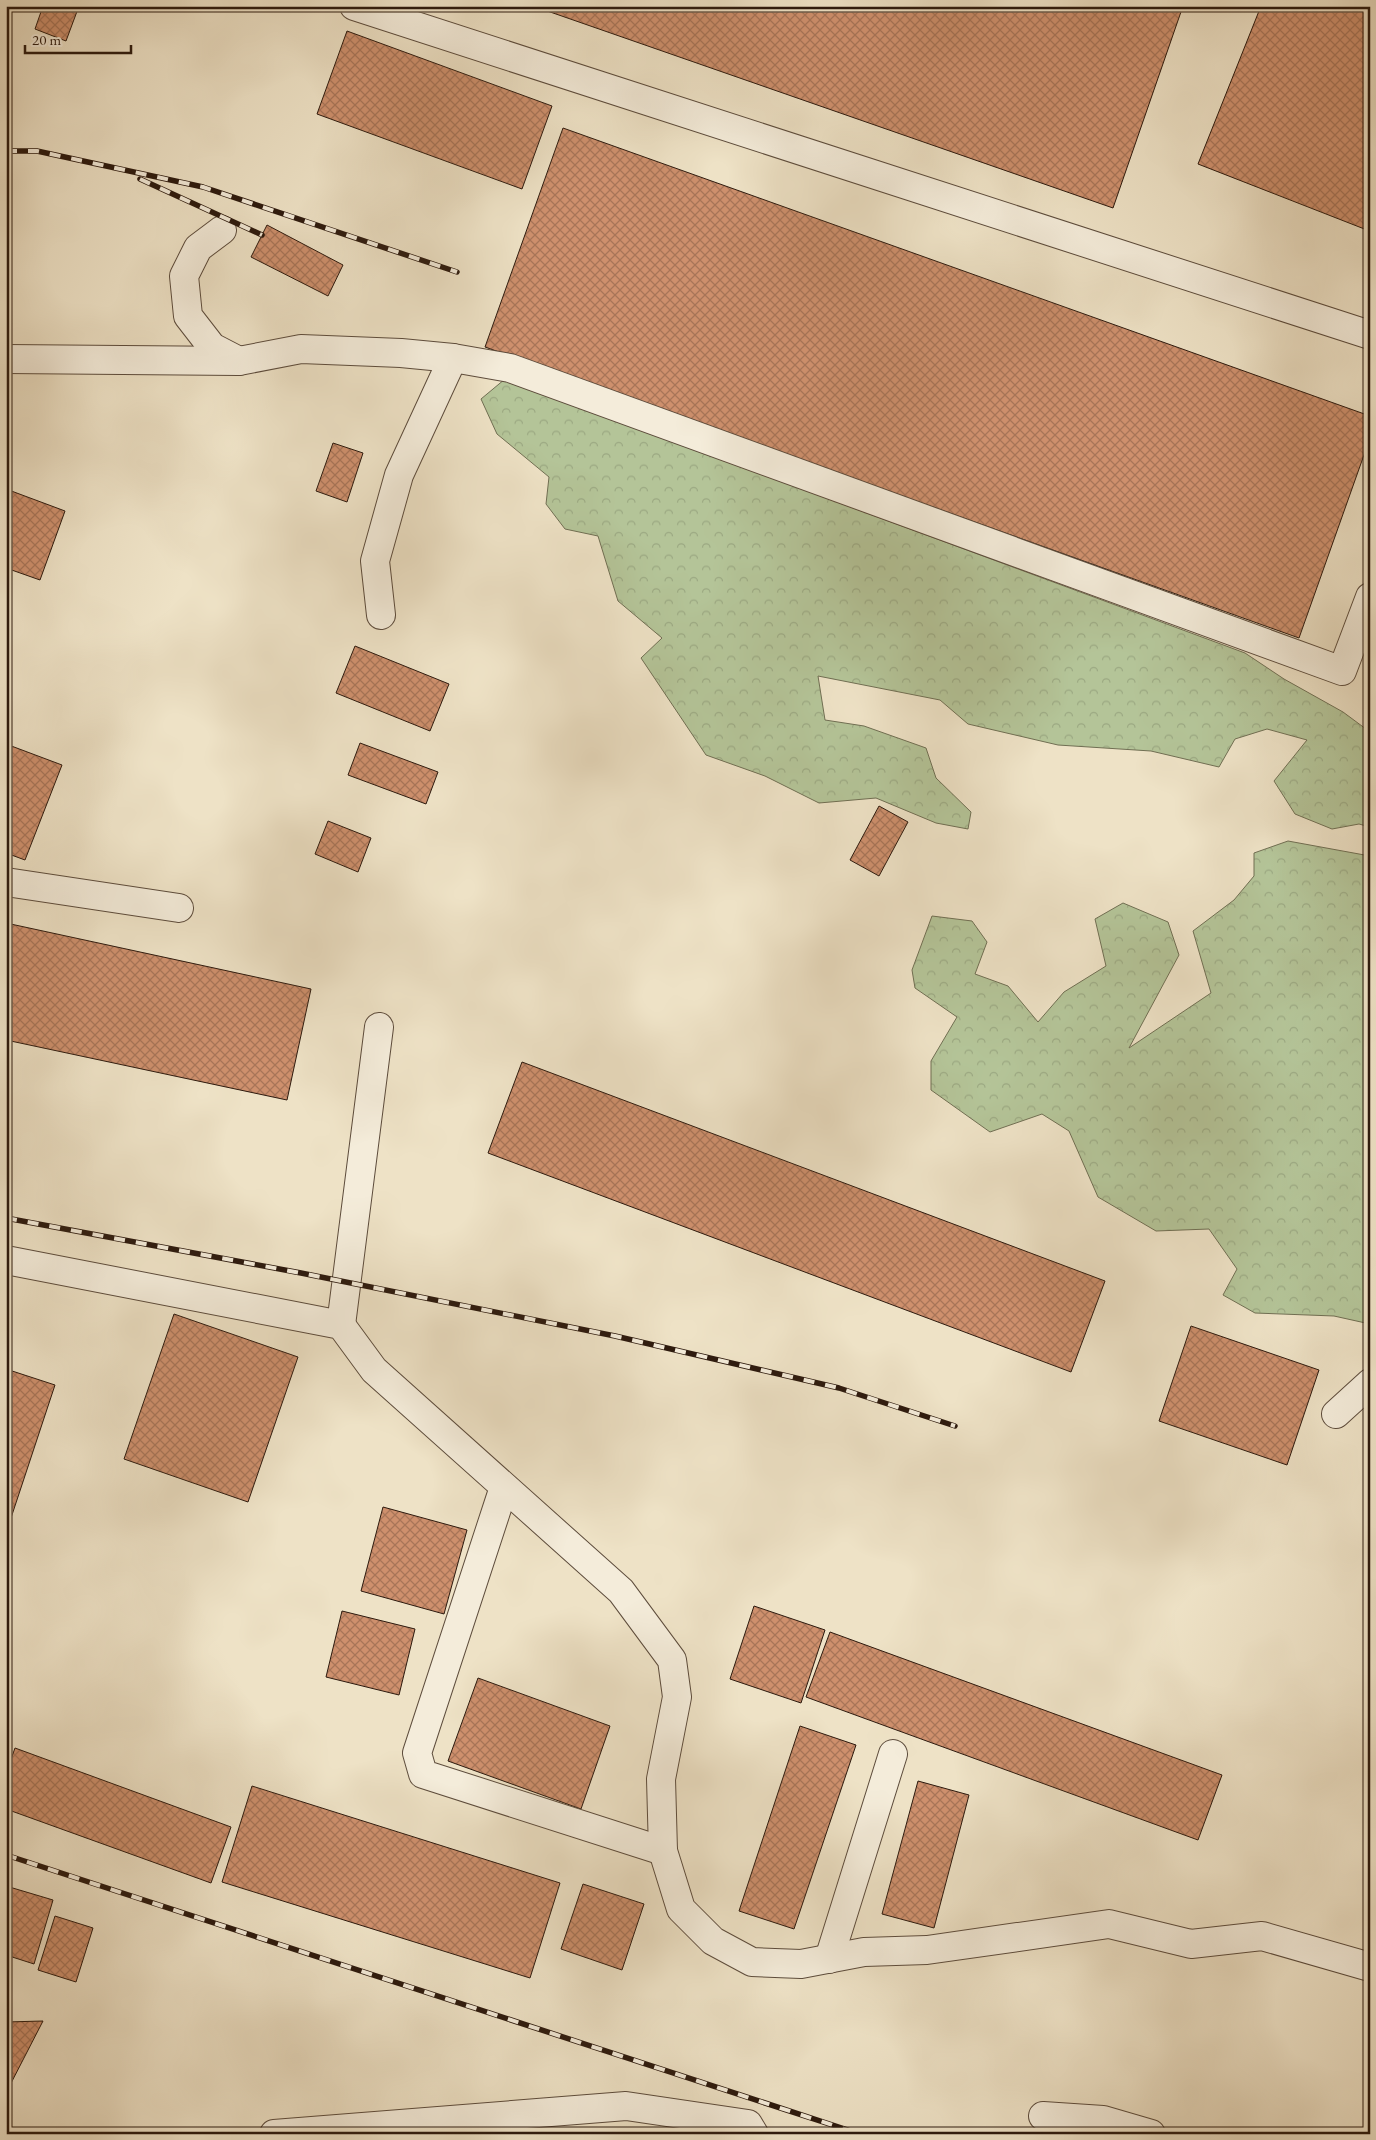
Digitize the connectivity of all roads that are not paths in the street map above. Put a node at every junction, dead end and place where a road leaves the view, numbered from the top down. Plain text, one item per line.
1 (354, 6) edge
2 (222, 230) dead end
3 (1370, 335) edge
4 (453, 358) junction
5 (6, 359) edge
6 (239, 362) junction
7 (1370, 597) edge
8 (381, 615) dead end
9 (6, 882) edge
10 (179, 908) dead end
11 (379, 1027) dead end
12 (6, 1260) edge
13 (341, 1325) junction
14 (1370, 1383) edge
15 (1336, 1414) dead end
16 (504, 1487) junction
17 (893, 1754) dead end
18 (663, 1851) junction
19 (829, 1959) junction
20 (1370, 1967) edge
21 (1043, 2116) dead end
22 (274, 2134) edge
23 (754, 2134) edge
24 (1151, 2134) edge

1 - 3 lane
2 - 6 lane
4 - 6 lane
4 - 7 lane
4 - 8 lane
5 - 6 lane
9 - 10 lane
11 - 13 lane
12 - 13 lane
13 - 16 lane
14 - 15 lane
16 - 18 lane
16 - 18 lane
17 - 19 lane
18 - 19 lane
19 - 20 lane
21 - 24 lane
22 - 23 lane

